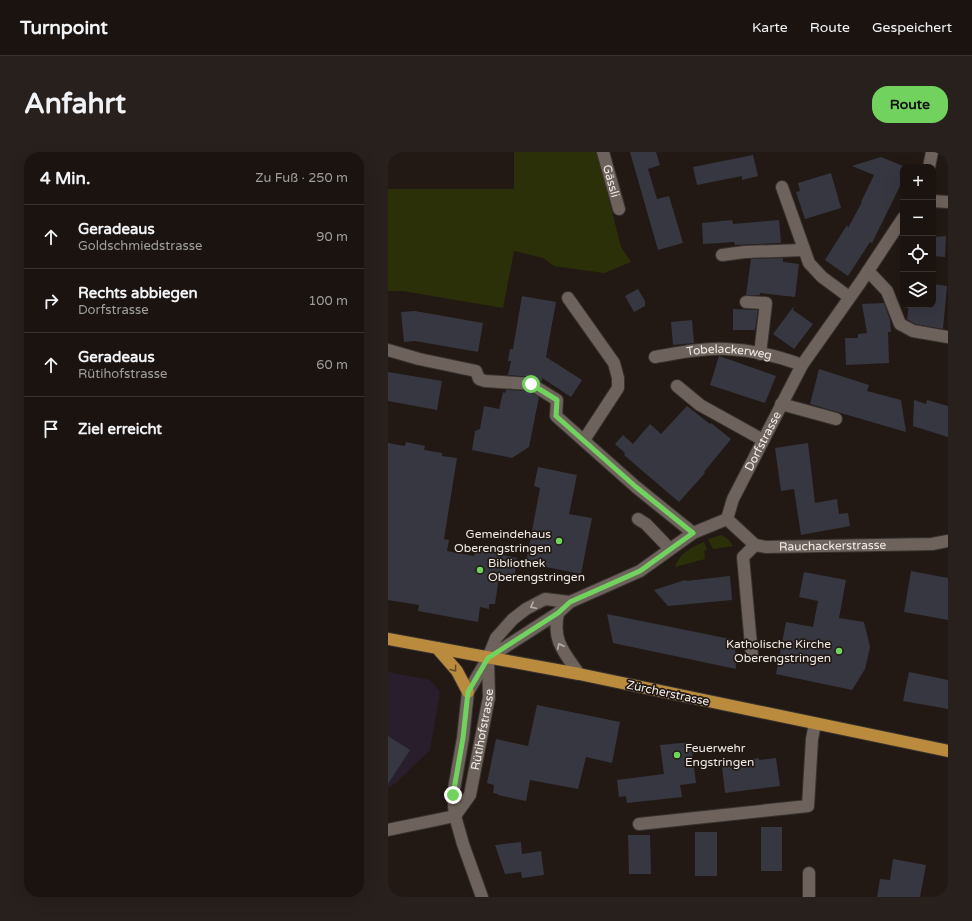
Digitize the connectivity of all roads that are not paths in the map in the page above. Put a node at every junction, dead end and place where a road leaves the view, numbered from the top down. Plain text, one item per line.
1 (603, 152) edge
2 (932, 152) edge
3 (929, 164) edge
4 (782, 187) dead end
5 (936, 201) edge
6 (948, 202) edge
7 (620, 209) dead end
8 (900, 223) edge
9 (804, 250) junction
10 (722, 255) dead end
11 (868, 271) junction
12 (849, 297) junction
13 (568, 298) dead end
14 (746, 302) dead end
15 (948, 337) edge
16 (388, 350) edge
17 (760, 354) junction
18 (655, 357) dead end
19 (802, 365) junction
20 (676, 386) dead end
21 (781, 404) junction
22 (836, 419) dead end
23 (584, 440) junction
24 (763, 440) junction
25 (638, 519) dead end
26 (727, 519) junction
27 (693, 533) junction
28 (948, 541) edge
29 (754, 545) junction
30 (670, 549) junction
31 (570, 602) junction
32 (558, 613) junction
33 (388, 638) edge
34 (437, 648) junction
35 (752, 656) dead end
36 (488, 658) junction
37 (579, 674) junction
38 (468, 692) junction
39 (815, 724) junction
40 (948, 751) edge
41 (455, 816) junction
42 (639, 824) dead end
43 (388, 830) edge
44 (809, 873) dead end
45 (482, 897) edge
46 (809, 897) edge

1 - 7 street, Gässli
2 - 3 street
4 - 9 street
5 - 6 street
8 - 11 street, Dorfstrasse
9 - 10 street
9 - 12 street
11 - 12 street, Dorfstrasse
11 - 15 street
12 - 19 street, Dorfstrasse
13 - 23 street
14 - 17 street
16 - 23 street
17 - 18 street, Tobelackerweg
17 - 19 street, Tobelackerweg
19 - 21 street, Dorfstrasse
20 - 24 street
21 - 22 street
21 - 24 street, Dorfstrasse
23 - 27 street
24 - 26 street, Dorfstrasse
25 - 30 street
26 - 27 street
26 - 29 street
27 - 30 street
28 - 29 street, Rauchackerstrasse
29 - 35 street
30 - 31 street
31 - 32 street
31 -> 36 street
32 - 36 street
37 -> 32 street
33 - 34 main road, Zürcherstrasse
34 - 36 main road, Zürcherstrasse
34 -> 38 main road
36 - 37 main road, Zürcherstrasse
36 - 38 street, Rütihofstrasse
36 - 41 street, Rütihofstrasse
37 - 39 main road, Zürcherstrasse
38 - 41 street, Rütihofstrasse
39 - 40 main road, Zürcherstrasse
39 - 42 street
41 - 43 street
41 - 45 street
44 - 46 street

